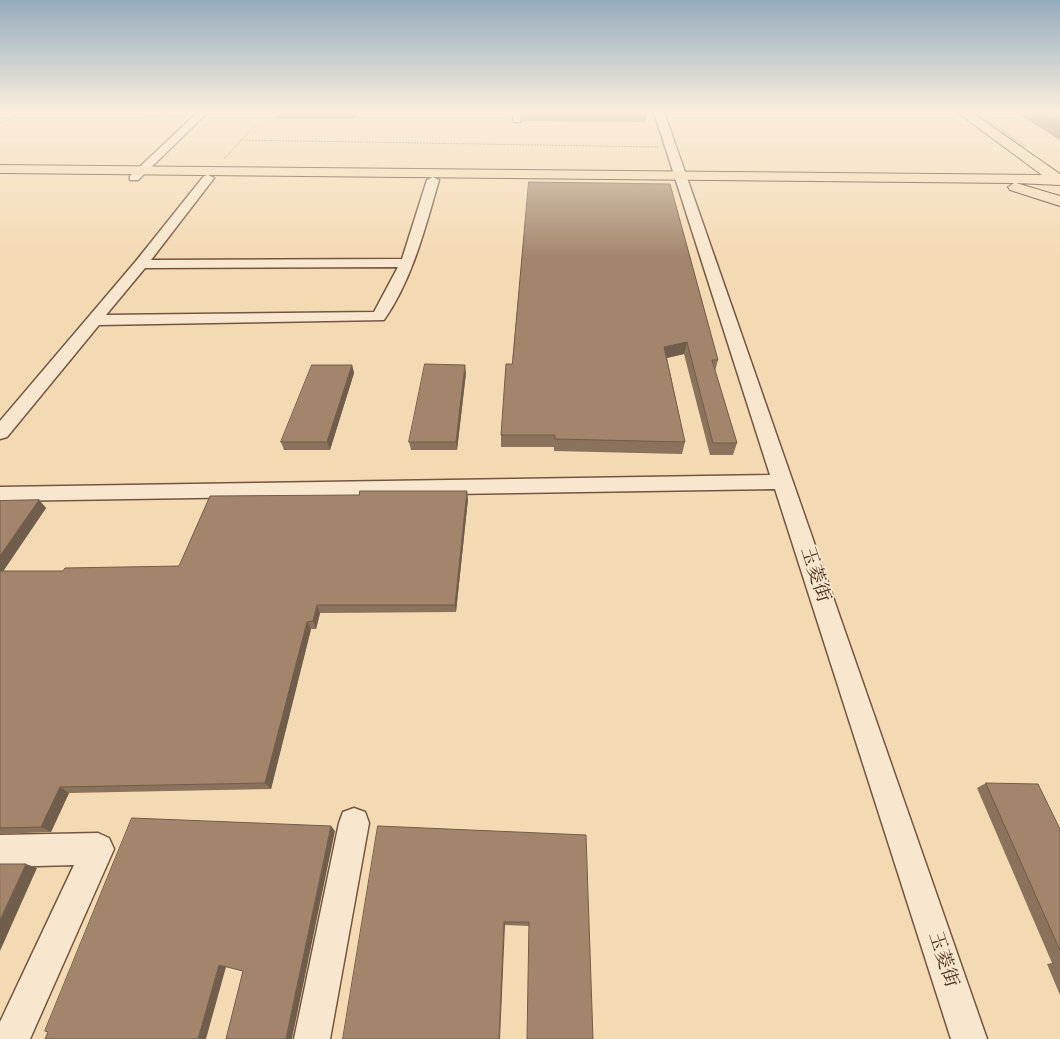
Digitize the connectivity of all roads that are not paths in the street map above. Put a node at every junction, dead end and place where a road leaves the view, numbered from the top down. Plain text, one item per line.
1 (152, 160) edge
2 (676, 160) edge
3 (1030, 160) joint
4 (0, 169) edge
5 (138, 174) junction
6 (211, 174) junction
7 (0, 177) edge
8 (682, 179) junction
9 (434, 180) junction
10 (1059, 182) edge
11 (1007, 183) junction
12 (1060, 201) edge
13 (405, 263) junction
14 (141, 264) junction
15 (95, 320) junction
16 (0, 433) edge
17 (784, 482) junction
18 (0, 494) edge
19 (354, 823) dead end
20 (0, 851) edge
21 (11, 1039) edge
22 (312, 1039) edge
23 (969, 1039) edge

1 - 5 street
2 - 8 street, 玉菱街
3 - 10 main road
3 - 11 main road
4 - 5 main road
5 - 6 main road
5 - 7 main road
6 - 8 main road
6 - 9 main road
6 - 14 street
8 - 9 main road
8 - 11 main road
8 - 17 street, 玉菱街
9 - 13 street
10 - 11 main road
11 - 12 main road
13 - 14 street
13 - 15 street
14 - 15 street
15 - 16 street
17 - 18 street
17 - 23 street, 玉菱街
19 - 22 street
20 - 21 street

